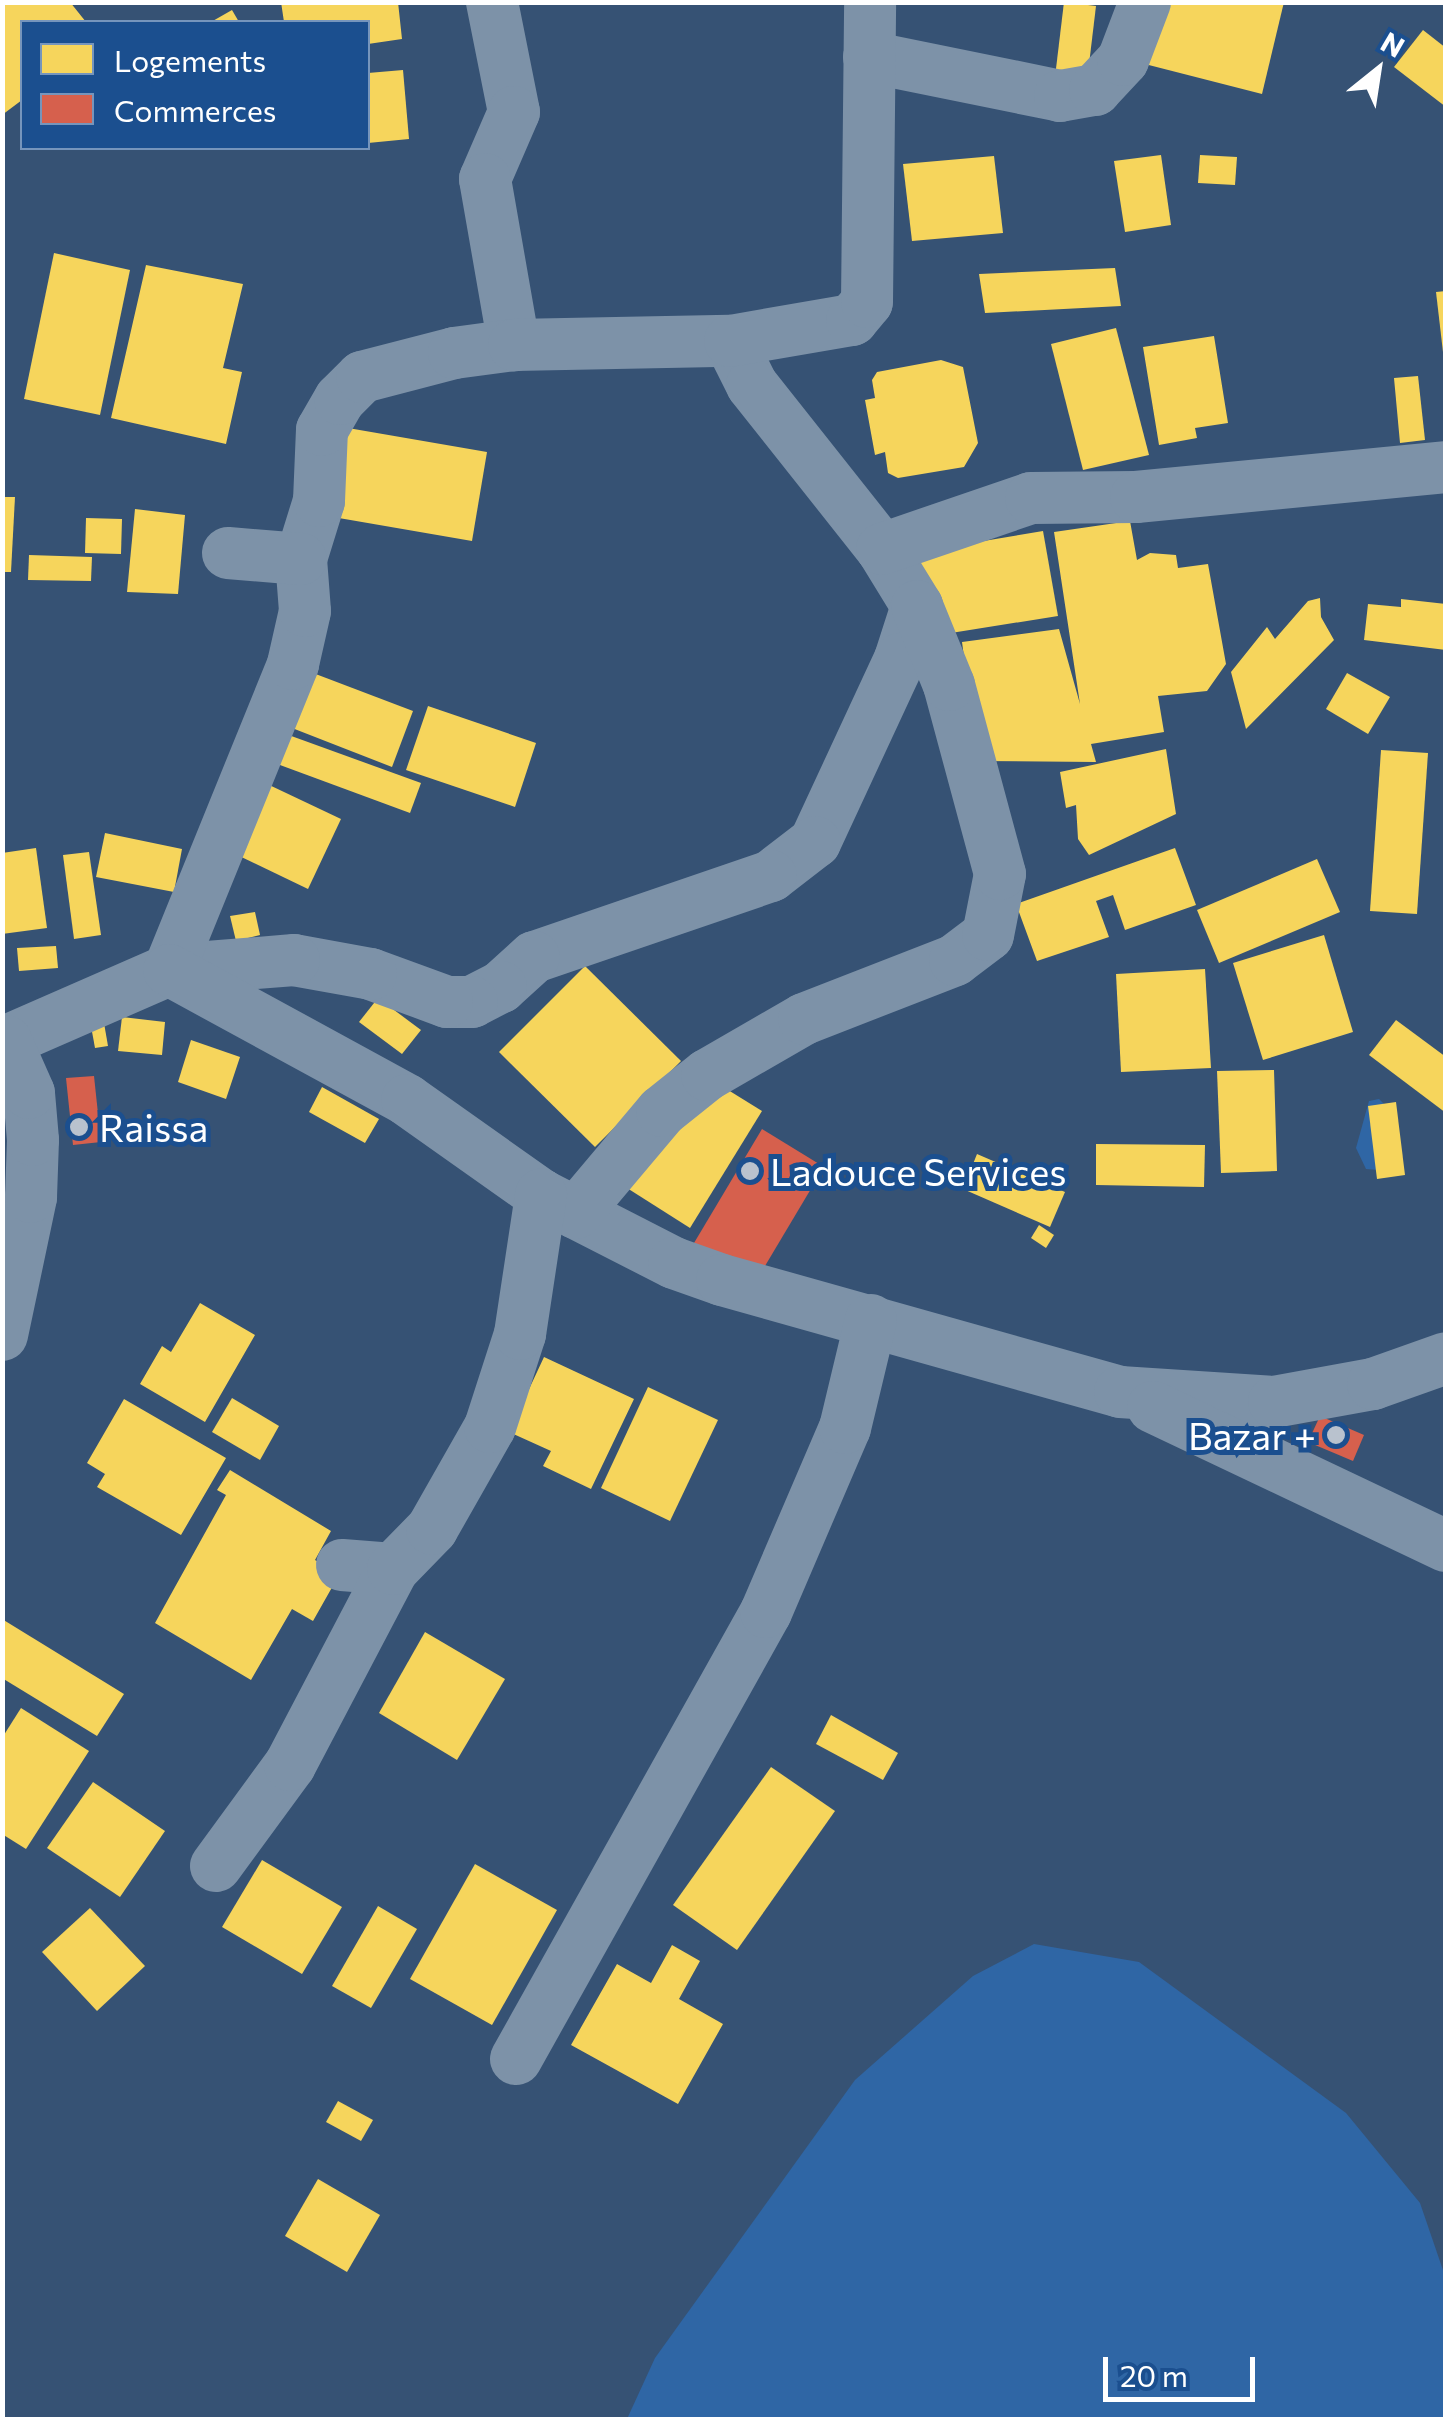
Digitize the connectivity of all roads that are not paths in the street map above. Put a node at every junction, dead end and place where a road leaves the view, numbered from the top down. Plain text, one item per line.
1 (492, 2) edge
2 (870, 2) edge
3 (1144, 2) edge
4 (869, 57) junction
5 (730, 341) junction
6 (514, 345) junction
7 (1446, 467) edge
8 (882, 549) junction
9 (228, 553) dead end
10 (301, 559) junction
11 (917, 606) junction
12 (169, 970) junction
13 (4, 1042) edge
14 (559, 1204) junction
15 (871, 1320) junction
16 (2, 1334) edge
17 (1440, 1349) edge
18 (1120, 1392) junction
19 (1446, 1546) edge
20 (216, 1866) dead end
21 (516, 2059) dead end

1 - 6 street
2 - 4 street
3 - 4 street
4 - 5 street
5 - 6 street
5 - 8 street
6 - 10 street
7 - 8 street
8 - 11 street
9 - 10 street
10 - 12 street
11 - 12 street
11 - 14 street
12 - 13 street
12 - 14 street
13 - 16 street
14 - 15 street
14 - 20 street
15 - 18 street
15 - 21 street
17 - 18 street
18 - 19 street

